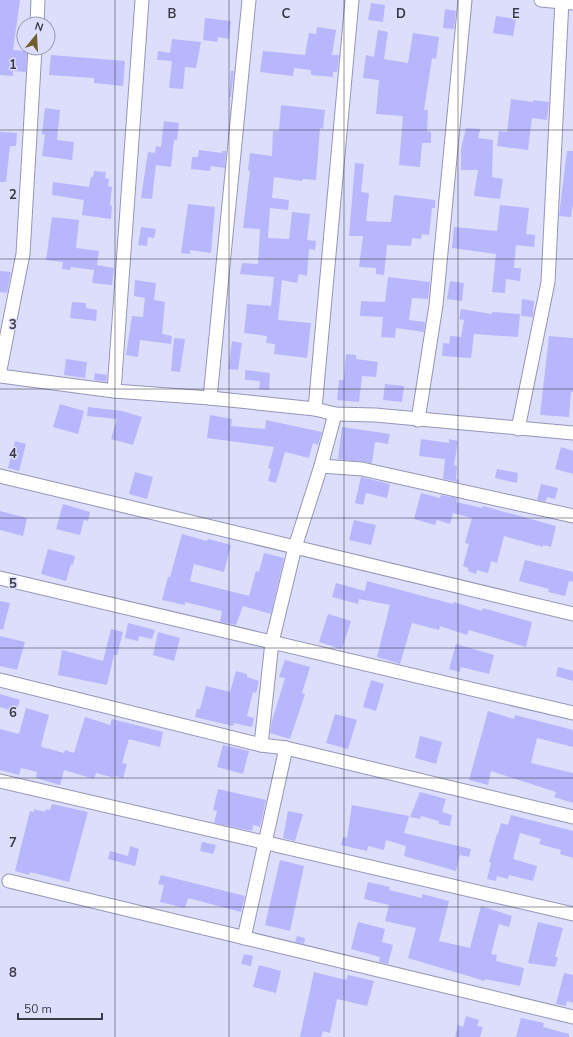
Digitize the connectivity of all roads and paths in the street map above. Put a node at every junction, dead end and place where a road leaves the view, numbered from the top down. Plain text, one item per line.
1 (38, 0) edge
2 (142, 0) edge
3 (249, 0) edge
4 (352, 0) edge
5 (465, 0) edge
6 (541, 0) edge
7 (566, 1) edge
8 (37, 16) edge
9 (35, 56) edge
10 (0, 370) edge
11 (0, 376) edge
12 (114, 391) junction
13 (210, 398) junction
14 (315, 409) junction
15 (335, 414) junction
16 (418, 420) junction
17 (518, 428) junction
18 (573, 433) edge
19 (321, 466) junction
20 (0, 476) edge
21 (573, 516) edge
22 (296, 547) junction
23 (0, 578) edge
24 (573, 614) edge
25 (272, 642) junction
26 (0, 680) edge
27 (573, 713) edge
28 (261, 745) junction
29 (286, 748) junction
30 (0, 781) edge
31 (573, 816) edge
32 (265, 843) junction
33 (10, 881) dead end
34 (573, 914) edge
35 (244, 938) junction
36 (573, 1017) edge

1 - 8 street
2 - 12 street
3 - 13 street
4 - 14 street
5 - 16 street
6 - 7 street
7 - 17 street
9 - 10 street
11 - 12 street
12 - 13 street
13 - 14 street
14 - 15 street
15 - 16 street
15 - 19 street
16 - 17 street
17 - 18 street
19 - 21 street
19 - 22 street
20 - 22 street
22 - 24 street
22 - 25 street
23 - 25 street
25 - 27 street
25 - 28 street
26 - 28 street
28 - 29 street
29 - 31 street
29 - 32 street
30 - 32 street
32 - 34 street
32 - 35 street
33 - 35 street
35 - 36 street

